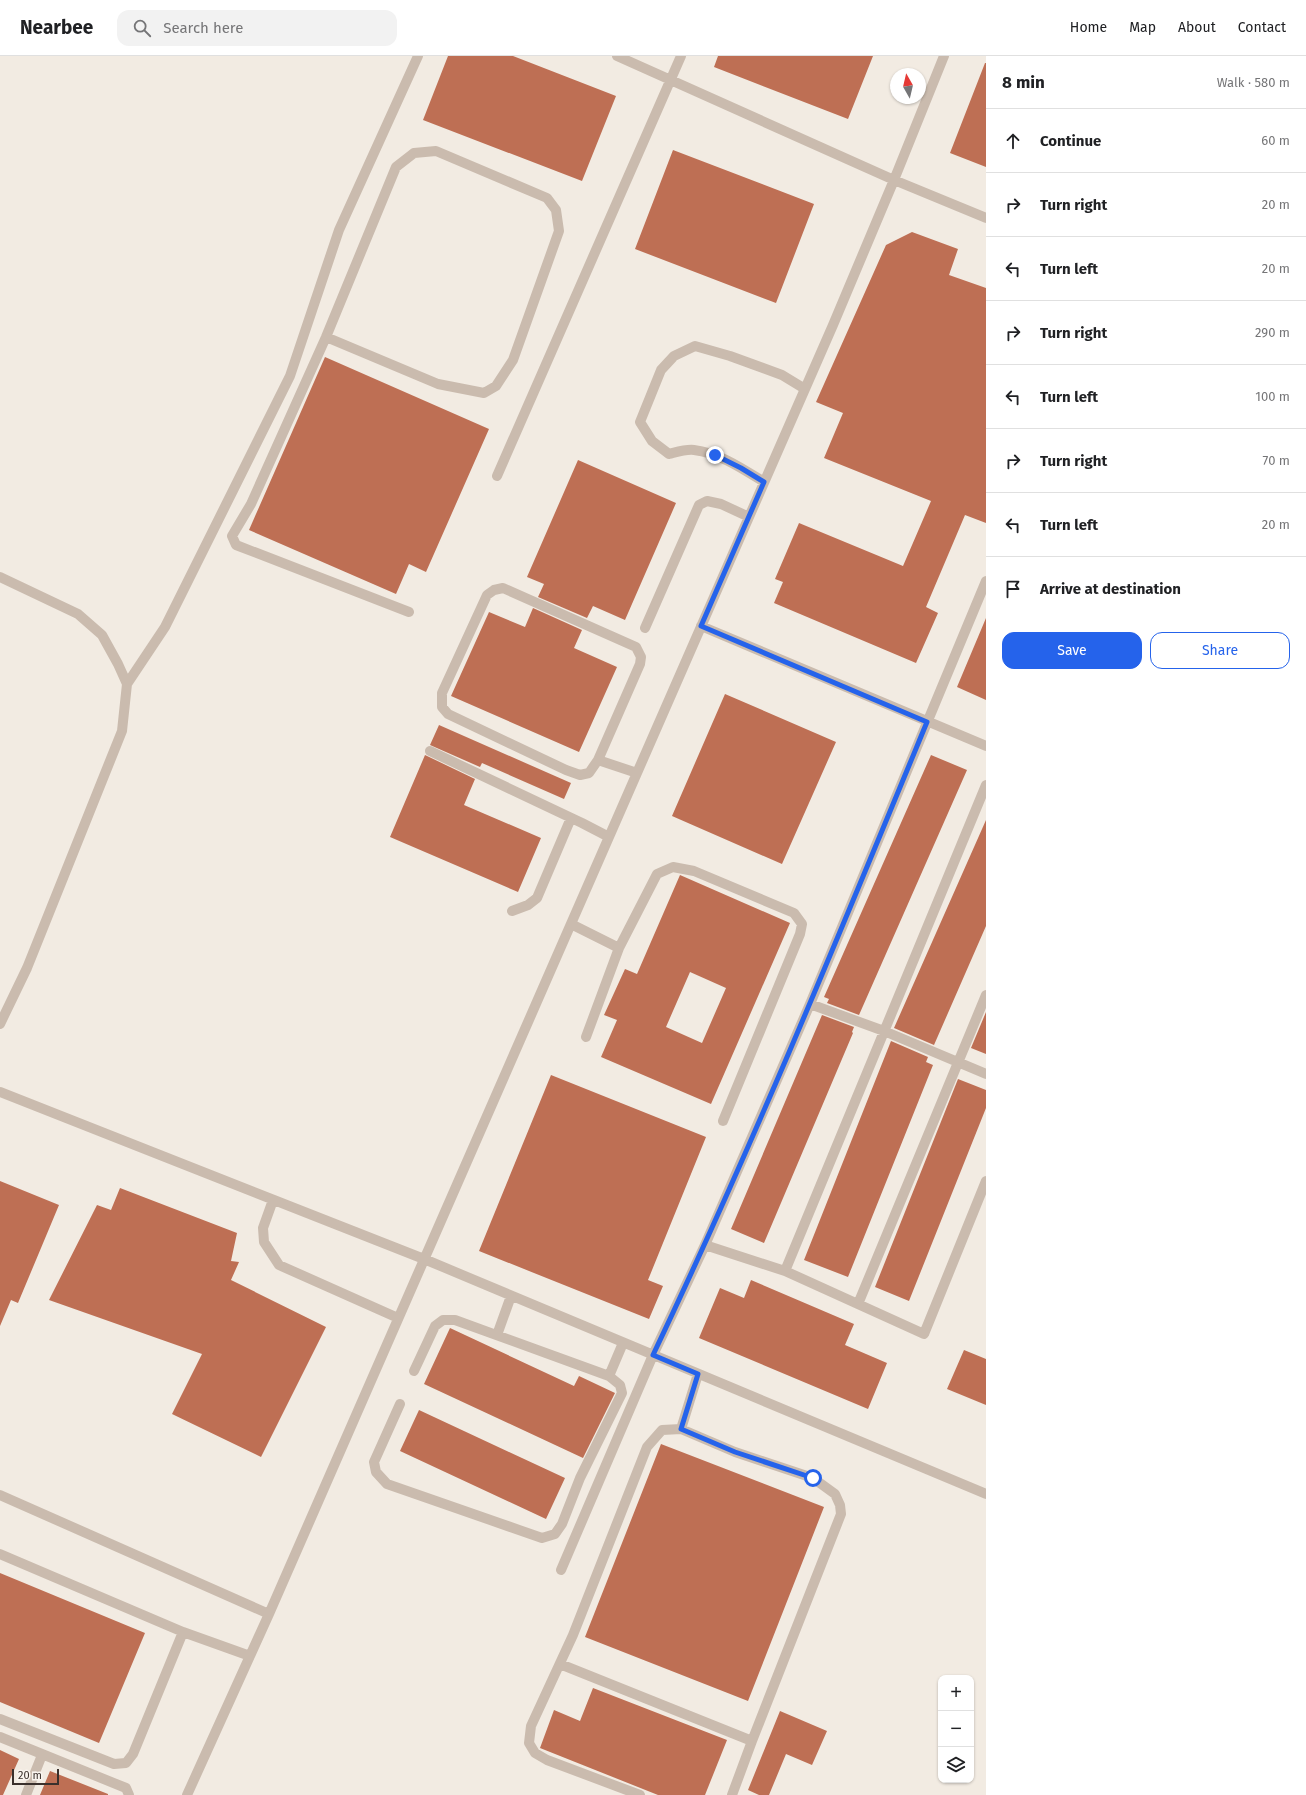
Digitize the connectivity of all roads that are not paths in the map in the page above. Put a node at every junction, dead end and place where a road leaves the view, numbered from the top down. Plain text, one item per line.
1 (418, 56) edge
2 (617, 56) edge
3 (681, 56) edge
4 (944, 56) edge
5 (671, 80) junction
6 (894, 180) junction
7 (986, 218) edge
8 (326, 337) junction
9 (805, 389) junction
10 (497, 476) dead end
11 (764, 482) junction
12 (749, 517) junction
13 (214, 530) junction
14 (232, 536) junction
15 (0, 577) edge
16 (986, 581) edge
17 (409, 612) dead end
18 (701, 626) junction
19 (645, 628) dead end
20 (127, 684) junction
21 (927, 722) junction
22 (986, 746) edge
23 (430, 751) dead end
24 (598, 760) junction
25 (637, 773) junction
26 (986, 785) edge
27 (571, 818) junction
28 (609, 837) junction
29 (512, 911) dead end
30 (571, 924) junction
31 (618, 948) junction
32 (986, 995) edge
33 (810, 1004) junction
34 (0, 1024) edge
35 (884, 1031) junction
36 (586, 1037) dead end
37 (959, 1062) junction
38 (986, 1074) edge
39 (0, 1092) edge
40 (723, 1121) dead end
41 (986, 1181) edge
42 (273, 1200) junction
43 (705, 1245) junction
44 (424, 1259) junction
45 (785, 1271) junction
46 (511, 1296) junction
47 (858, 1304) junction
48 (398, 1318) junction
49 (497, 1335) junction
50 (623, 1343) junction
51 (653, 1355) junction
52 (414, 1371) dead end
53 (698, 1374) junction
54 (609, 1376) junction
55 (400, 1404) dead end
56 (681, 1429) junction
57 (986, 1494) edge
58 (0, 1495) edge
59 (0, 1554) edge
60 (561, 1570) dead end
61 (269, 1614) junction
62 (183, 1632) junction
63 (250, 1656) junction
64 (560, 1664) junction
65 (0, 1719) edge
66 (0, 1737) edge
67 (752, 1741) junction
68 (42, 1755) junction
69 (26, 1795) edge
70 (129, 1795) edge
71 (186, 1795) edge
72 (640, 1795) edge
73 (732, 1795) edge

1 - 13 street
2 - 5 street
3 - 5 street
4 - 6 street
5 - 6 street
5 - 10 street
6 - 7 street
6 - 9 street
8 - 8 street
8 - 14 street
9 - 11 street
9 - 11 street
11 - 12 street
12 - 18 street
12 - 19 street
13 - 14 street
13 - 20 street
14 - 17 street
15 - 20 street
16 - 21 street
18 - 21 street
18 - 25 street
20 - 34 street
21 - 22 street
21 - 33 street
23 - 27 street
24 - 24 street
24 - 25 street
25 - 28 street
26 - 35 street
27 - 28 street
27 - 29 street
28 - 30 street
30 - 31 street
30 - 44 street
31 - 36 street
31 - 40 street
32 - 37 street
33 - 35 street
33 - 43 street
35 - 37 street
35 - 45 street
37 - 38 street
37 - 47 street
39 - 42 street
41 - 47 street
42 - 44 street
42 - 48 street
43 - 45 street
43 - 51 street
44 - 46 street
44 - 48 street
45 - 47 street
46 - 49 street
46 - 50 street
48 - 61 street
49 - 52 street
49 - 54 street
50 - 51 street
50 - 54 street
51 - 53 street
51 - 60 street
53 - 56 street
53 - 57 street
54 - 55 street
56 - 64 street
56 - 67 street
58 - 61 street
59 - 62 street
61 - 63 street
62 - 63 street
62 - 65 street
63 - 71 street
64 - 67 street
64 - 72 street
66 - 68 street
67 - 73 street
68 - 69 street
68 - 70 street

